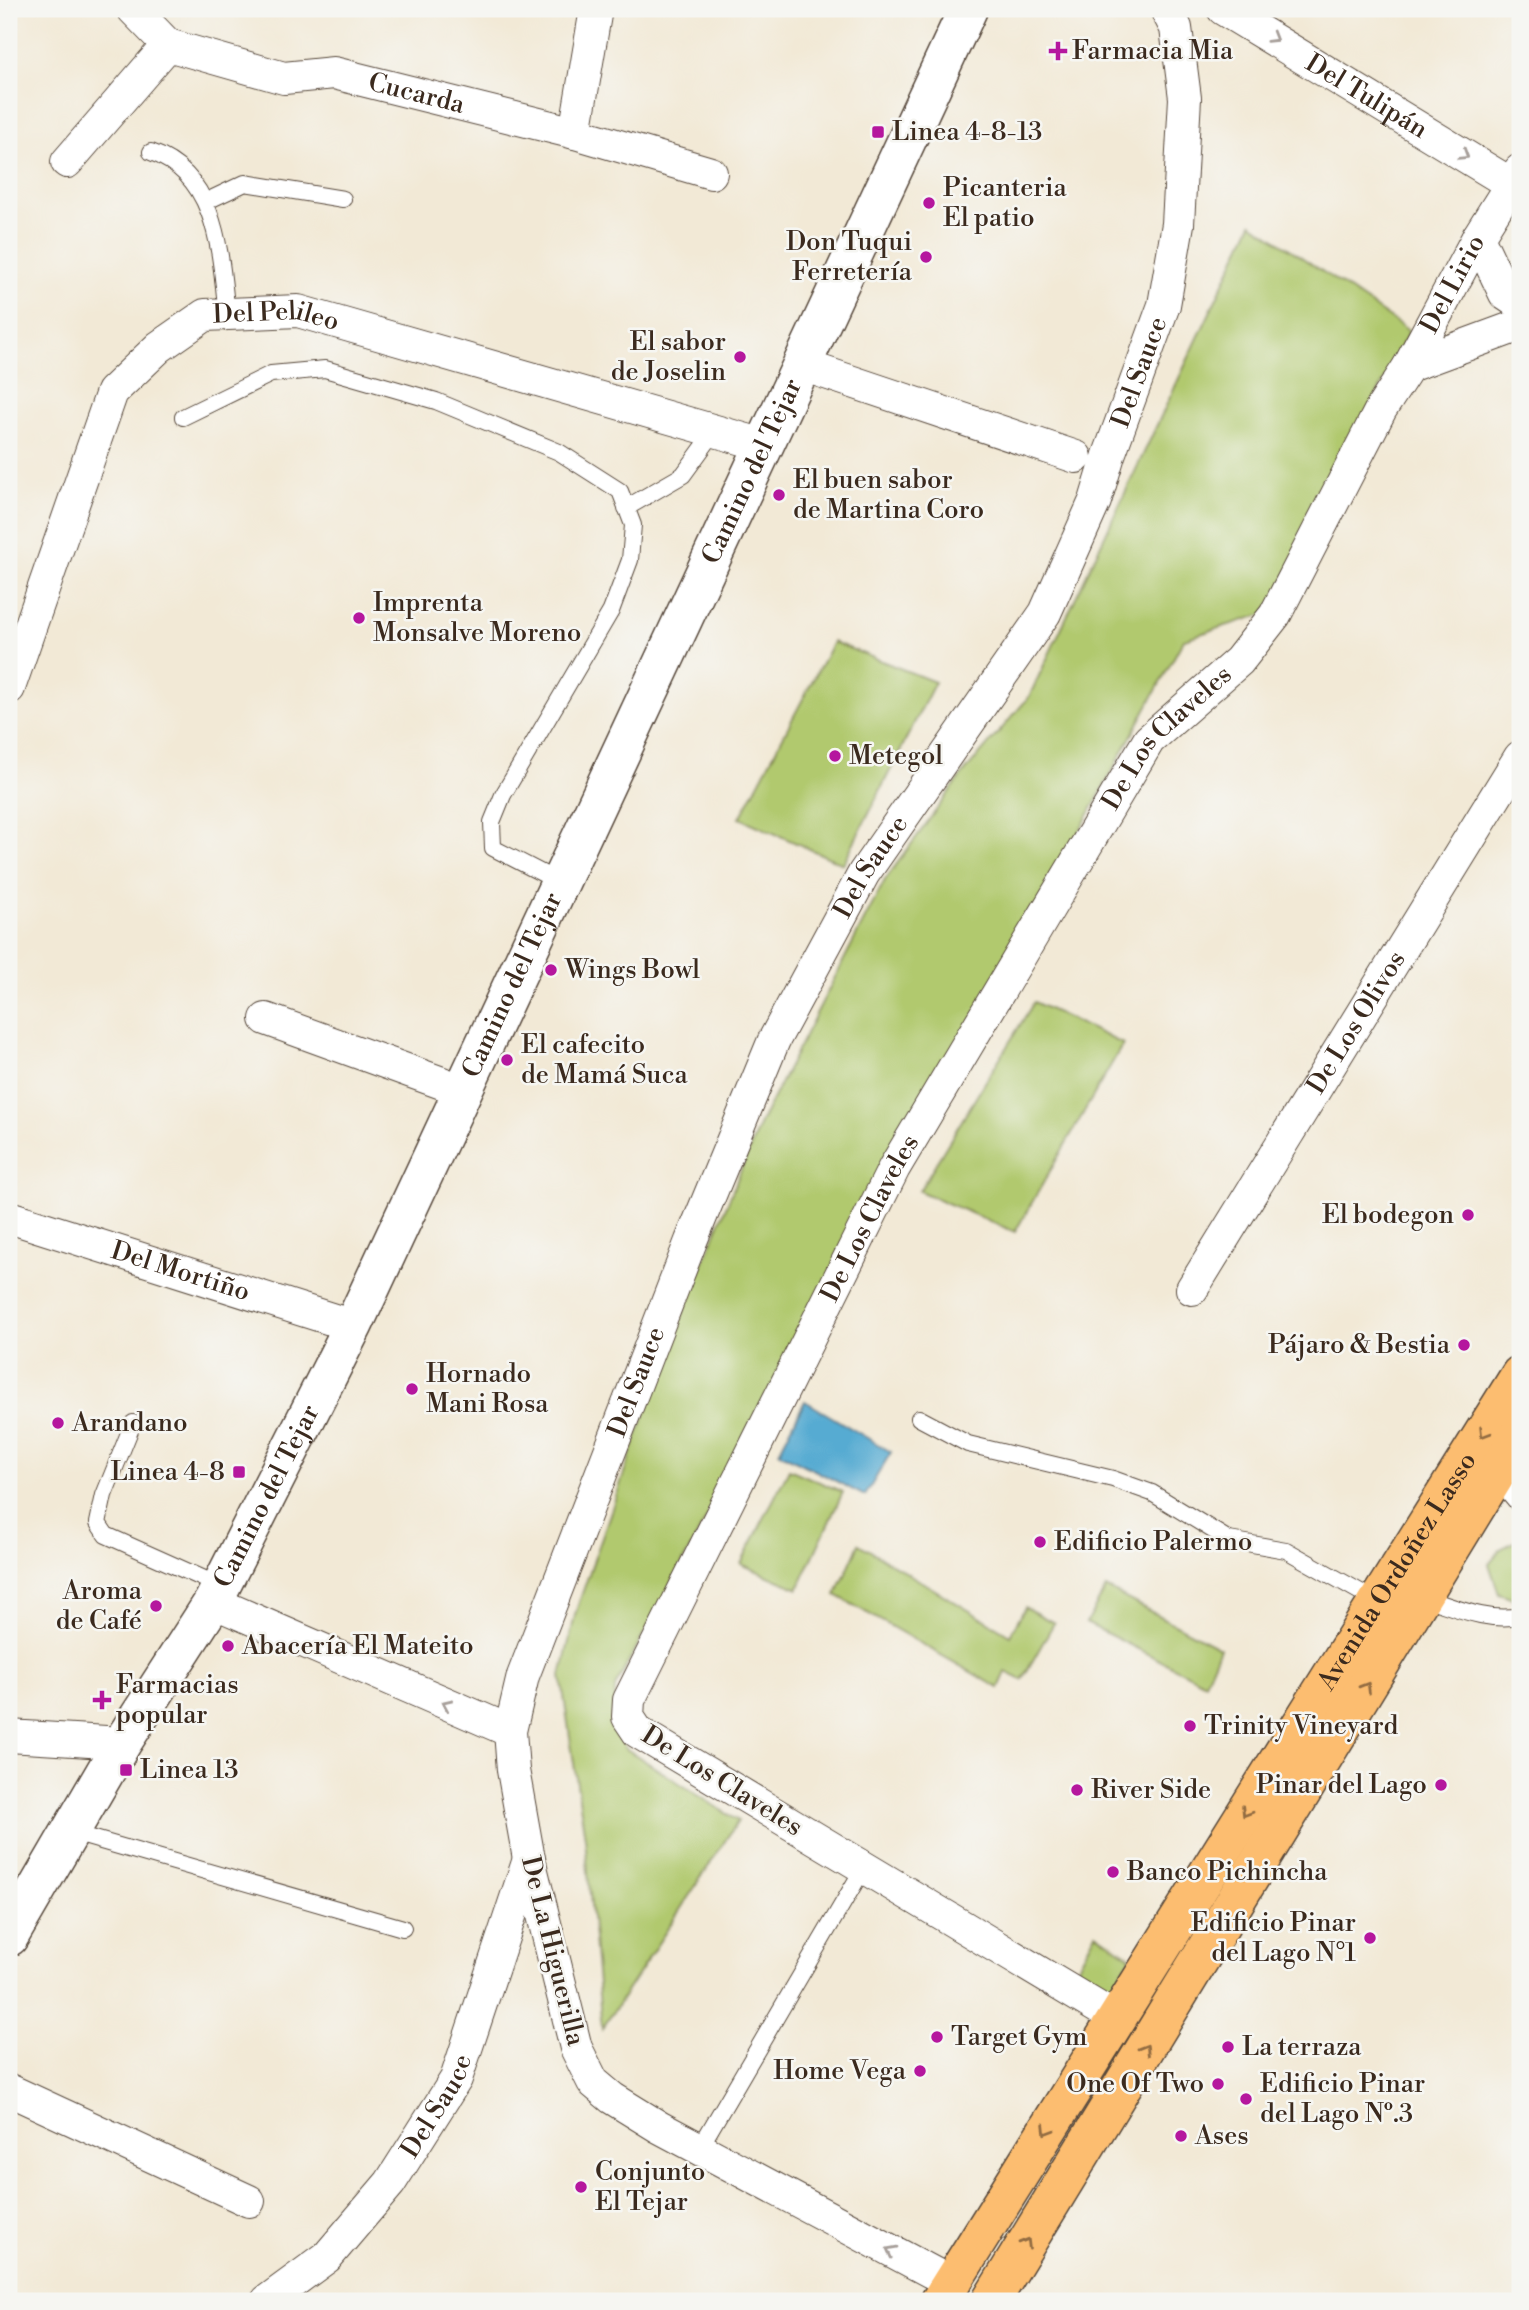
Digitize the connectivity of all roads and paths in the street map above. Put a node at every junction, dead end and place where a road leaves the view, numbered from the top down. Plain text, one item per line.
1 (133, 9) edge
2 (596, 9) edge
3 (968, 9) edge
4 (1208, 9) edge
5 (1223, 9) edge
6 (1171, 18) edge
7 (169, 45) junction
8 (575, 134) junction
9 (151, 152) dead end
10 (66, 162) dead end
11 (711, 173) dead end
12 (1516, 177) edge
13 (343, 199) dead end
14 (207, 201) junction
15 (1478, 237) junction
16 (1520, 304) edge
17 (227, 314) junction
18 (1520, 325) edge
19 (802, 365) junction
20 (1409, 366) junction
21 (183, 416) dead end
22 (715, 431) junction
23 (764, 445) junction
24 (1076, 457) dead end
25 (626, 508) junction
26 (9, 688) edge
27 (1520, 757) edge
28 (561, 883) junction
29 (266, 1020) dead end
30 (464, 1091) junction
31 (9, 1217) edge
32 (1192, 1289) dead end
33 (353, 1326) junction
34 (1520, 1375) edge
35 (919, 1418) dead end
36 (133, 1423) dead end
37 (1520, 1435) edge
38 (1495, 1476) junction
39 (1520, 1506) edge
40 (217, 1594) junction
41 (1421, 1597) junction
42 (1378, 1602) junction
43 (1520, 1616) edge
44 (510, 1731) junction
45 (9, 1736) edge
46 (122, 1743) junction
47 (70, 1832) junction
48 (529, 1859) junction
49 (863, 1869) junction
50 (403, 1928) dead end
51 (9, 1937) edge
52 (1117, 2019) junction
53 (9, 2090) edge
54 (699, 2149) junction
55 (249, 2202) dead end
56 (946, 2292) edge
57 (267, 2301) edge
58 (991, 2301) edge

1 - 7 street, Cucarda
2 - 8 street
3 - 19 street, Camino del Tejar
4 - 6 street
5 -> 12 street, Del Tulipán
6 - 44 street, Del Sauce
7 - 8 street, Cucarda
7 - 10 street
8 - 11 street, Cucarda
9 - 14 lane
12 - 15 street, Del Lirio
13 - 14 lane
14 - 17 lane
15 - 16 street
15 - 20 street, Del Lirio
17 - 22 street, Del Pelileo
17 - 26 street, Del Pelileo
18 - 20 street
19 - 23 street, Camino del Tejar
19 - 24 street
20 - 49 street, De Los Claveles
21 - 25 lane
22 - 23 street, Del Pelileo
22 - 25 lane
23 - 28 street, Camino del Tejar
25 - 28 lane
27 - 32 street, De Los Olivos
28 - 30 street, Camino del Tejar
29 - 30 street
30 - 33 street, Camino del Tejar
31 - 33 street, Del Mortiño
33 - 40 street, Camino del Tejar
34 -> 42 main road, Avenida Ordoñez Lasso
35 - 42 lane
36 - 40 lane
37 - 38 main road, Avenida Ordoñez Lasso
38 - 39 lane
38 - 41 main road, Avenida Ordoñez Lasso
44 -> 40 street
40 - 46 street, Camino del Tejar
41 - 43 lane
58 -> 41 main road, Avenida Ordoñez Lasso
42 -> 52 main road, Avenida Ordoñez Lasso
44 - 48 street, De La Higuerilla
45 - 46 street
46 - 47 street, Camino del Tejar
47 - 50 lane
47 - 51 street, Camino del Tejar
48 - 54 street, De La Higuerilla
48 - 57 street, Del Sauce
49 - 52 street, De Los Claveles
49 - 54 lane
52 -> 56 main road, Avenida Ordoñez Lasso
53 - 55 street
56 -> 54 street, De La Higuerilla

